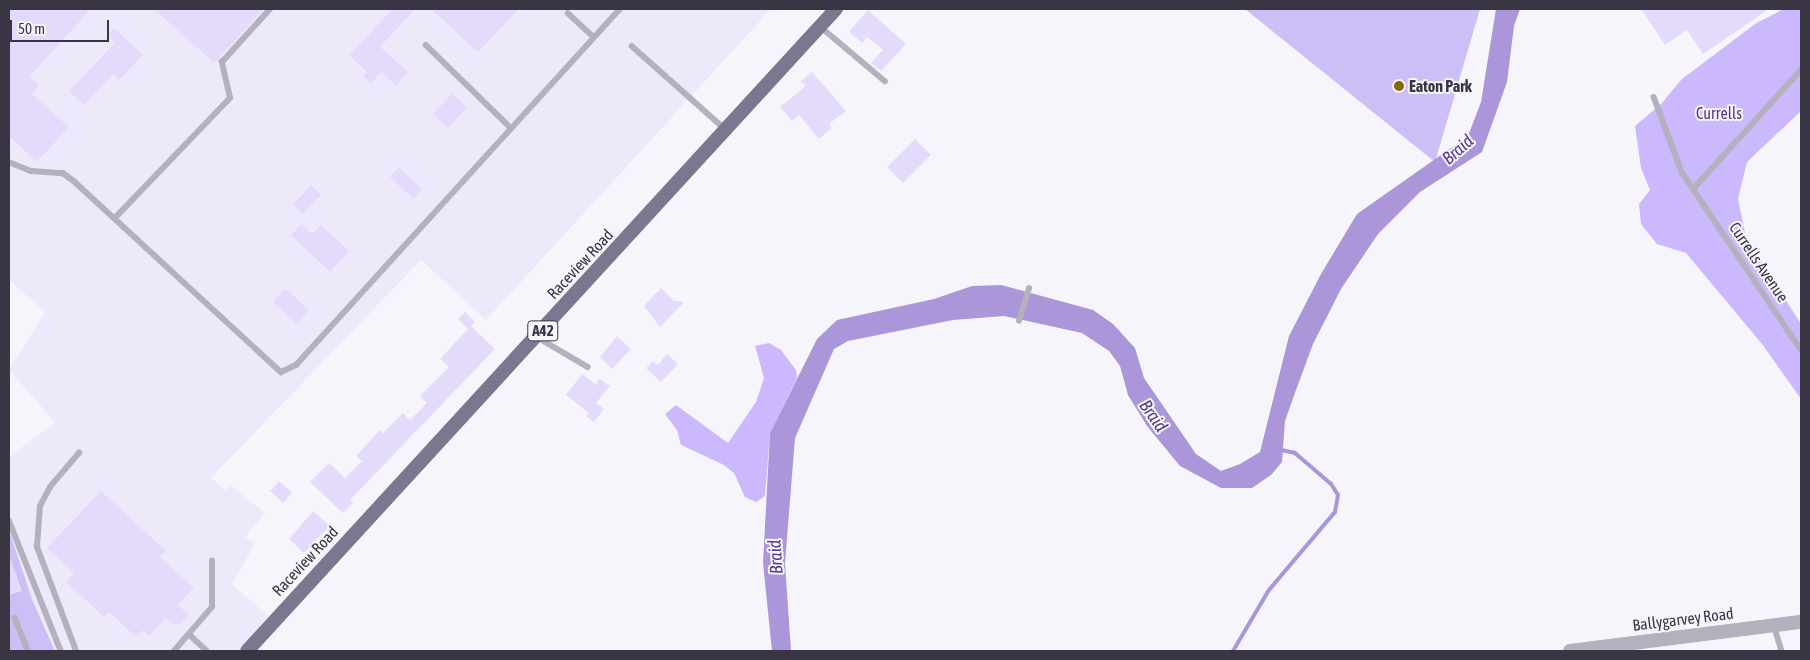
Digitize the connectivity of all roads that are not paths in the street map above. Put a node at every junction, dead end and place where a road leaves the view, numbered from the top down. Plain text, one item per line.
1 (270, 9) edge
2 (620, 9) edge
3 (836, 9) edge
4 (568, 13) dead end
5 (821, 26) junction
6 (594, 37) junction
7 (426, 45) dead end
8 (632, 46) dead end
9 (1801, 70) edge
10 (885, 82) dead end
11 (1654, 97) dead end
12 (511, 128) junction
13 (727, 130) junction
14 (9, 162) edge
15 (1694, 188) junction
16 (115, 218) junction
17 (1029, 289) dead end
18 (1019, 321) dead end
19 (537, 337) junction
20 (1801, 350) edge
21 (588, 367) dead end
22 (79, 453) dead end
23 (9, 520) edge
24 (212, 561) dead end
25 (15, 618) dead end
26 (1801, 622) edge
27 (1774, 625) junction
28 (189, 634) junction
29 (28, 651) edge
30 (61, 651) edge
31 (76, 651) edge
32 (174, 651) edge
33 (207, 651) edge
34 (247, 651) edge
35 (1570, 651) edge
36 (1782, 651) edge

1 - 16 lane
2 - 6 lane
3 - 5 main road, Raceview Road / A42
4 - 6 lane
5 - 10 lane
5 - 13 main road, Raceview Road / A42
6 - 12 lane
7 - 12 lane
8 - 13 lane
9 - 15 lane
11 - 15 lane, Currells Avenue
12 - 16 lane
13 - 19 main road, Raceview Road / A42
14 - 16 lane
15 - 20 lane, Currells Avenue
17 - 18 lane
19 - 21 lane
19 - 34 main road, Raceview Road / A42
22 - 31 lane
23 - 30 lane
24 - 28 lane
25 - 29 lane
26 - 27 street, Ballygarvey Road
27 - 35 street, Ballygarvey Road
27 - 36 lane
28 - 32 lane
28 - 33 lane

